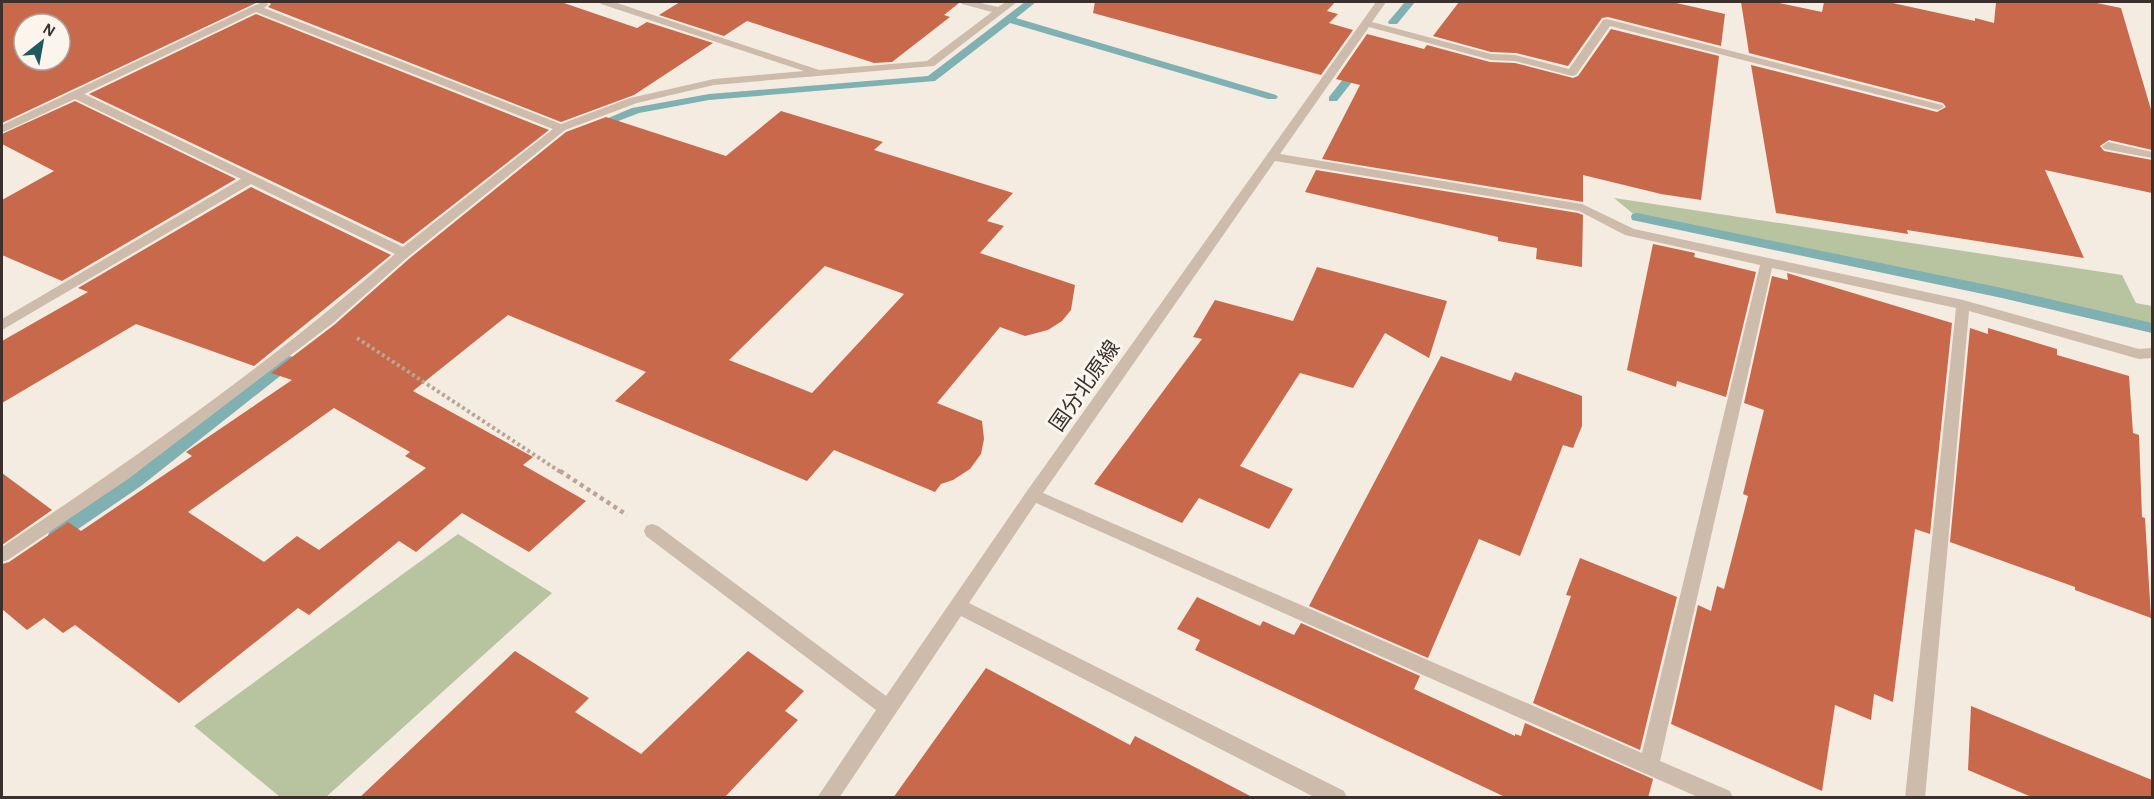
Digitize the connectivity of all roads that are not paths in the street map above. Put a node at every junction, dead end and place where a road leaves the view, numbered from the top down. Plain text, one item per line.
1 (269, 2) edge
2 (605, 2) edge
3 (966, 2) edge
4 (1012, 2) edge
5 (1381, 2) edge
6 (256, 8) junction
7 (999, 12) junction
8 (1366, 23) junction
9 (823, 74) junction
10 (74, 94) junction
11 (1938, 108) dead end
12 (561, 128) junction
13 (2, 129) edge
14 (2108, 146) dead end
15 (2152, 155) edge
16 (1274, 157) junction
17 (250, 179) junction
18 (404, 253) junction
19 (1767, 262) junction
20 (1963, 305) junction
21 (2, 325) edge
22 (2146, 353) edge
23 (2152, 364) edge
24 (1033, 495) junction
25 (652, 531) road end
26 (2, 555) edge
27 (958, 606) junction
28 (888, 708) junction
29 (1649, 765) junction
30 (827, 798) edge
31 (1337, 798) edge
32 (1723, 798) edge
33 (1915, 798) edge

1 - 6 street
2 - 9 street
3 - 7 street
4 - 7 street
5 - 8 street, 国分北原線
6 - 10 street
6 - 12 street
7 - 9 street
8 - 11 street
8 - 16 street, 国分北原線
9 - 12 street
10 - 13 street
10 - 17 street
12 - 18 street
14 - 15 street
16 - 19 street
16 - 24 street, 国分北原線
17 - 18 street
17 - 21 street
18 - 26 street
19 - 20 street
19 - 29 street
20 - 22 street
20 - 33 street
22 - 23 street
24 - 27 street, 国分北原線
24 - 29 street
25 - 28 street
27 - 28 street, 国分北原線
27 - 31 street
28 - 30 street, 国分北原線
29 - 32 street

